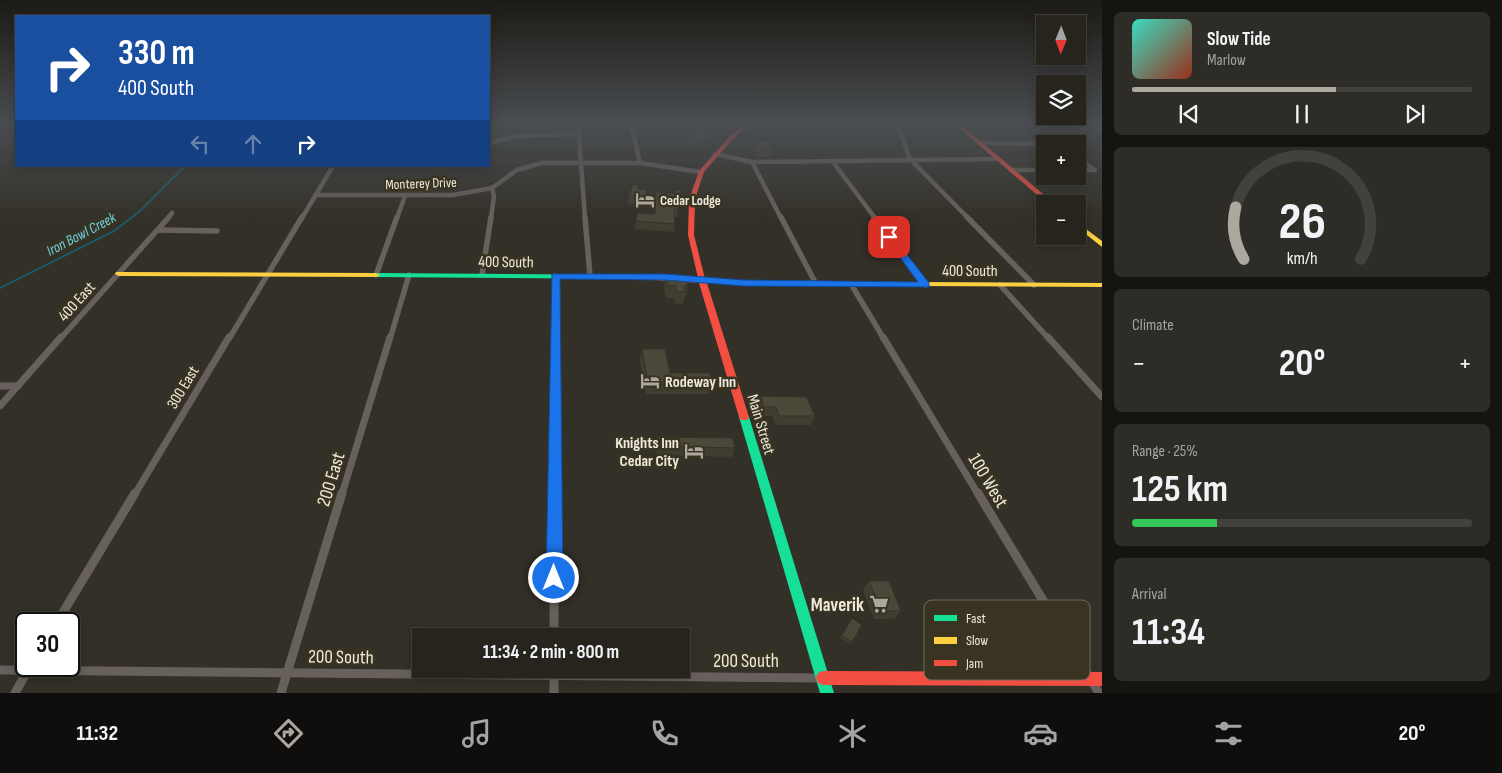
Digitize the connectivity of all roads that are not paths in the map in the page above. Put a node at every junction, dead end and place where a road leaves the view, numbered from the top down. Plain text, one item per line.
1 (581, 155) edge
2 (638, 155) edge
3 (714, 155) edge
4 (721, 155) edge
5 (994, 155) edge
6 (910, 158) junction
7 (998, 159) junction
8 (581, 162) junction
9 (752, 162) junction
10 (833, 162) junction
11 (640, 163) junction
12 (1086, 164) edge
13 (332, 167) edge
14 (1011, 170) junction
15 (1036, 170) edge
16 (1086, 170) edge
17 (701, 172) junction
18 (492, 188) junction
19 (316, 195) junction
20 (1041, 195) edge
21 (405, 196) junction
22 (172, 213) dead end
23 (158, 230) junction
24 (217, 231) dead end
25 (1086, 232) edge
26 (1102, 245) edge
27 (119, 274) junction
28 (267, 275) junction
29 (376, 275) junction
30 (409, 275) junction
31 (482, 275) junction
32 (556, 276) junction
33 (590, 276) junction
34 (702, 280) junction
35 (816, 284) junction
36 (851, 284) junction
37 (926, 285) junction
38 (1000, 285) junction
39 (1034, 285) junction
40 (1102, 285) edge
41 (0, 386) edge
42 (18, 386) junction
43 (1102, 397) edge
44 (0, 406) edge
45 (1043, 600) edge
46 (63, 612) edge
47 (554, 628) edge
48 (15, 669) edge
49 (80, 669) edge
50 (0, 670) edge
51 (288, 672) junction
52 (412, 672) edge
53 (690, 675) edge
54 (24, 677) edge
55 (554, 678) edge
56 (823, 678) junction
57 (924, 678) edge
58 (1091, 679) joint
59 (1102, 679) edge
60 (14, 693) edge
61 (281, 693) edge
62 (554, 693) edge
63 (827, 693) edge
64 (1100, 693) edge

1 - 8 street
2 - 11 street
3 - 17 street, Main Street
4 - 9 street
5 - 7 street
6 - 7 street
6 - 10 street
6 - 39 street
7 - 14 street
8 - 11 street, Monterey Drive
8 - 18 street, Monterey Drive
8 - 33 street
9 - 10 street
9 - 35 street
10 - 37 street
11 - 17 street, Monterey Drive
12 - 16 street
13 - 19 street, 300 East
14 - 15 street
14 - 20 street
17 - 34 street, Main Street
18 - 21 street, Monterey Drive
18 - 31 street
19 - 21 street, Monterey Drive
19 - 28 street, 300 East
21 - 29 street
22 - 23 street, 400 East
23 - 24 street
23 - 27 street, 400 East
25 - 26 street
27 - 28 street, 400 South
27 - 42 street, 400 East
28 - 29 street, 400 South
28 - 46 street, 300 East
29 - 30 street, 400 South
30 - 31 street, 400 South
30 - 51 street, 200 East
31 - 32 street, 400 South
32 - 33 street, 400 South
32 - 47 street
33 - 34 street, 400 South
34 - 35 street, 400 South
34 - 56 street, Main Street
35 - 36 street, 400 South
36 - 37 street, 400 South
36 - 45 street, 100 West
37 - 38 street, 400 South
38 - 39 street, 400 South
38 - 43 street
39 - 40 street, 400 South
41 - 42 street
42 - 44 street, 400 East
48 - 50 street, 200 South
49 - 51 street, 200 South
51 - 52 street, 200 South
51 - 61 street, 200 East
53 - 56 street, 200 South
54 - 60 street
55 - 62 street
56 - 57 street, 200 South
56 - 63 street, Main Street
58 - 59 street, 200 South
58 - 64 street, 100 West

